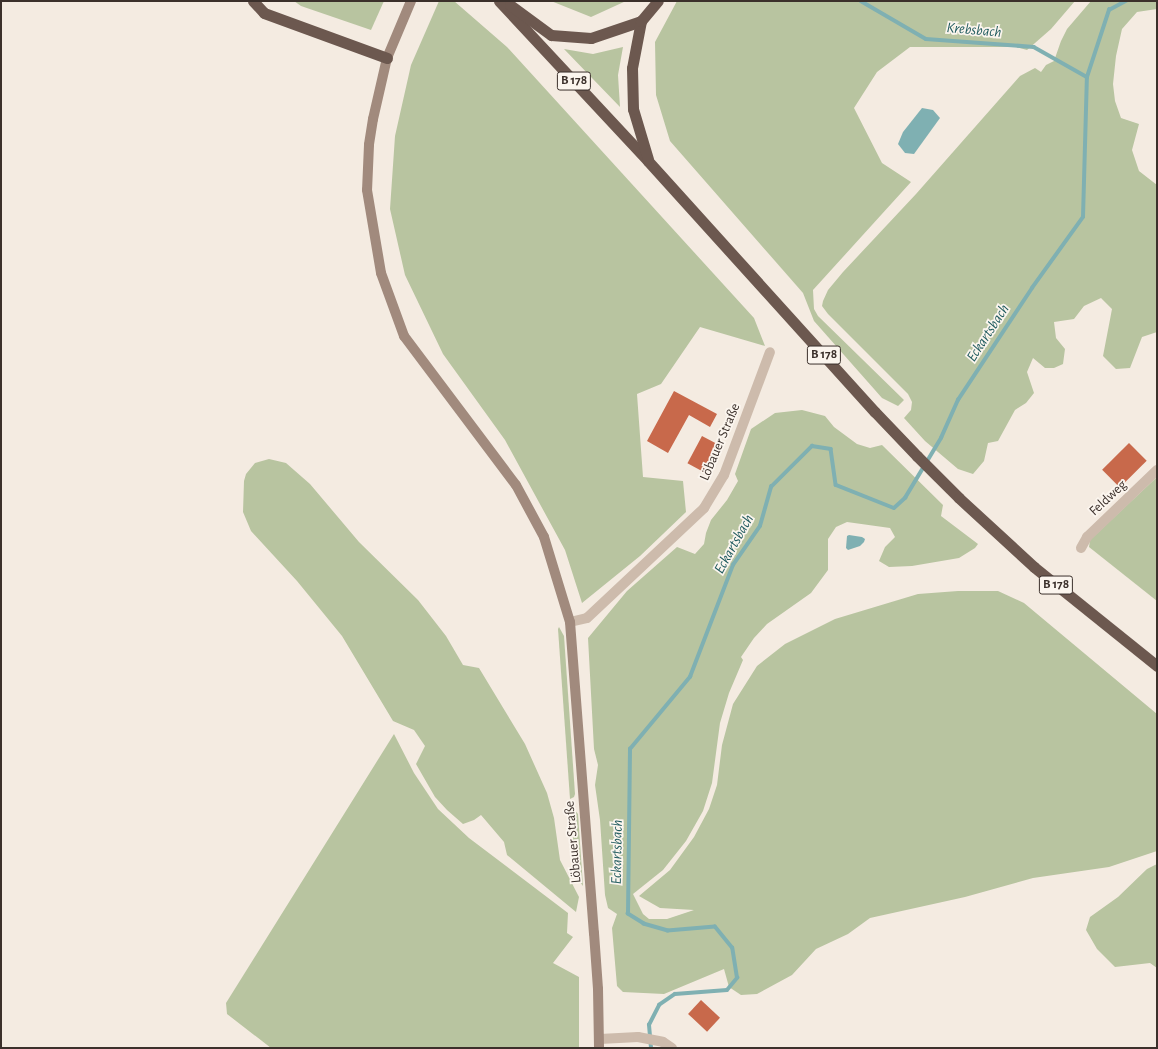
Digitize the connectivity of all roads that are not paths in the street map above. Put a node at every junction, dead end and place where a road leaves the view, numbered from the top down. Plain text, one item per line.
1 (253, 1) edge
2 (411, 1) edge
3 (500, 1) edge
4 (504, 1) edge
5 (658, 1) edge
6 (641, 21) junction
7 (387, 58) junction
8 (648, 161) junction
9 (770, 352) dead end
10 (1157, 470) edge
11 (1081, 548) dead end
12 (570, 622) junction
13 (1157, 666) edge
14 (599, 1044) edge
15 (672, 1048) edge

1 - 7 highway
2 - 7 main road, Löbauer Straße
3 - 8 highway, B 178
4 - 6 highway
5 - 6 highway
6 - 8 highway
7 - 12 main road, Löbauer Straße
8 - 13 highway, B 178
9 - 12 street, Löbauer Straße
10 - 11 street, Feldweg
12 - 14 main road, Löbauer Straße
14 - 15 street

